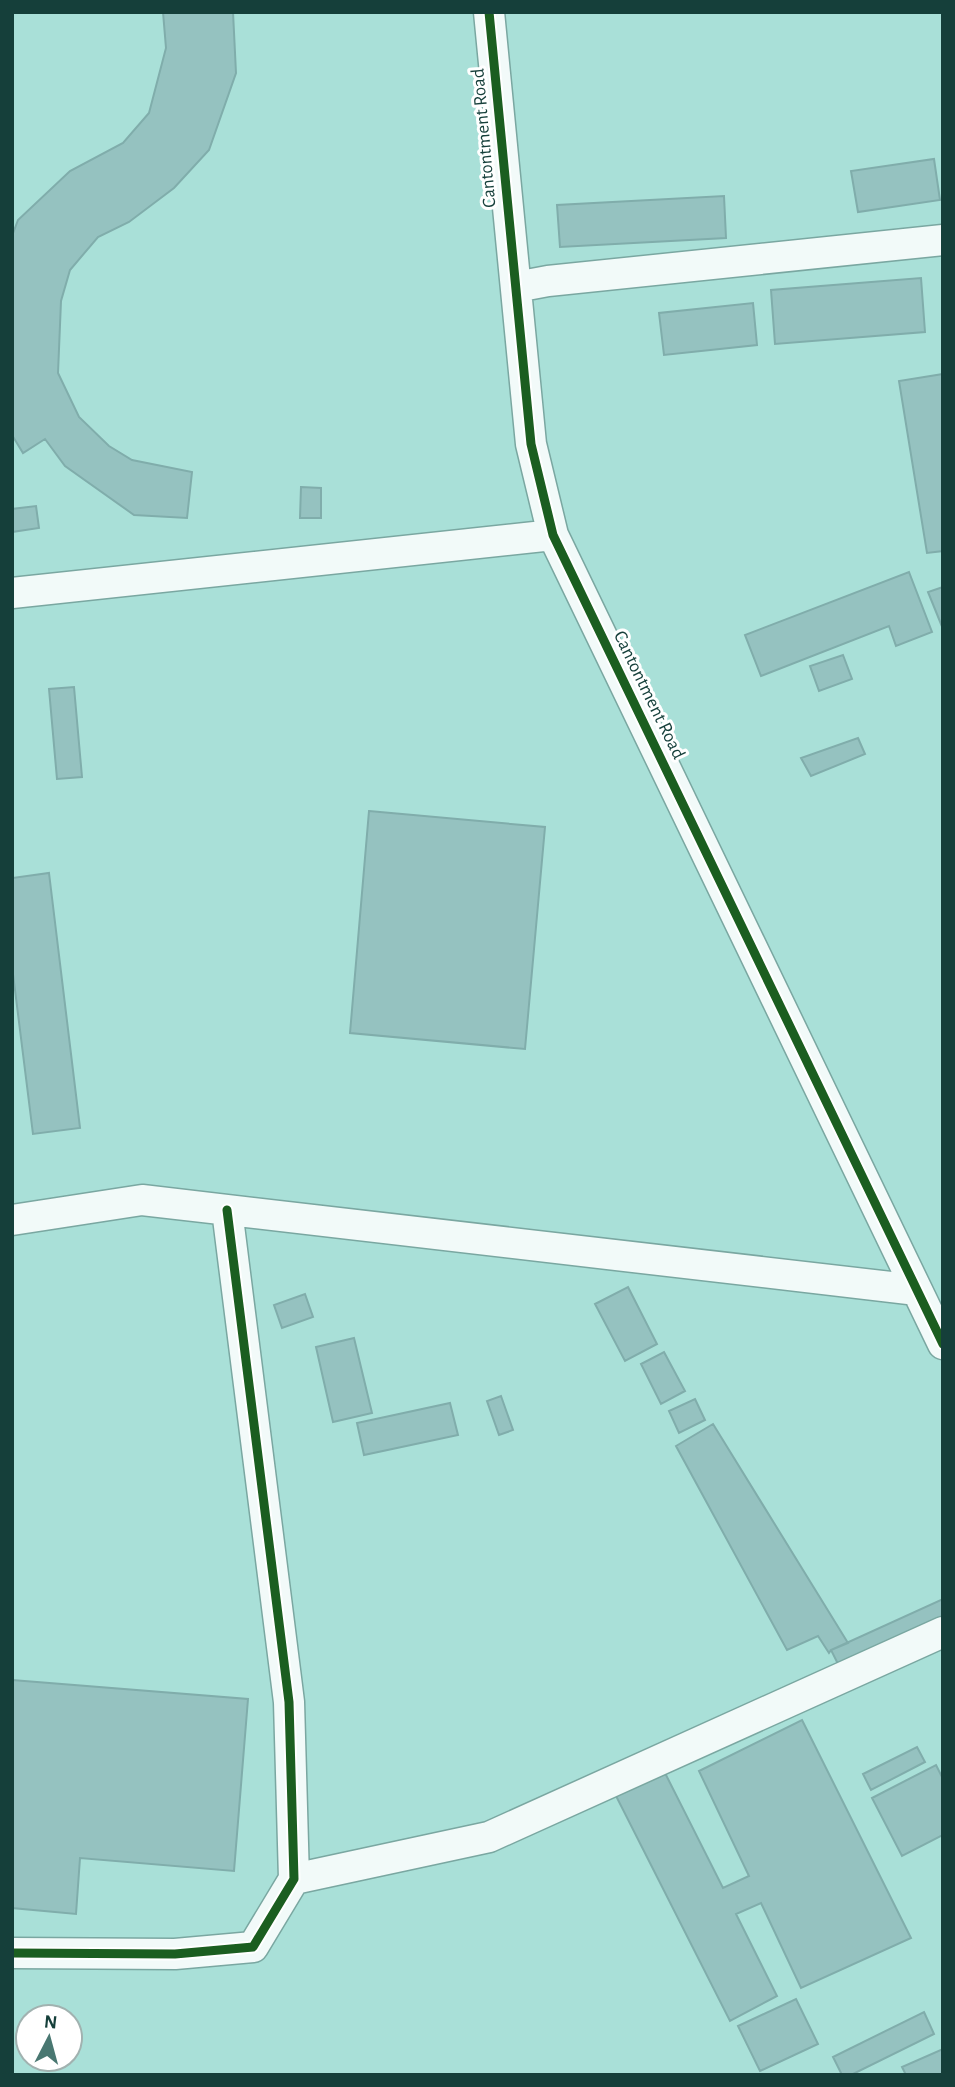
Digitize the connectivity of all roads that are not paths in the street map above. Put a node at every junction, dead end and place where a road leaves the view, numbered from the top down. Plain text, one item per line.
1 (489, 12) edge
2 (943, 240) edge
3 (516, 287) junction
4 (553, 535) junction
5 (12, 593) edge
6 (227, 1210) junction
7 (12, 1220) edge
8 (916, 1290) junction
9 (943, 1345) edge
10 (943, 1632) edge
11 (294, 1879) junction
12 (12, 1953) edge

1 - 3 street, Cantontment Road
2 - 3 street
3 - 4 street, Cantontment Road
4 - 5 street
4 - 8 street, Cantontment Road
6 - 7 street
6 - 8 street
6 - 11 street
8 - 9 street, Cantontment Road
10 - 11 street
11 - 12 street

